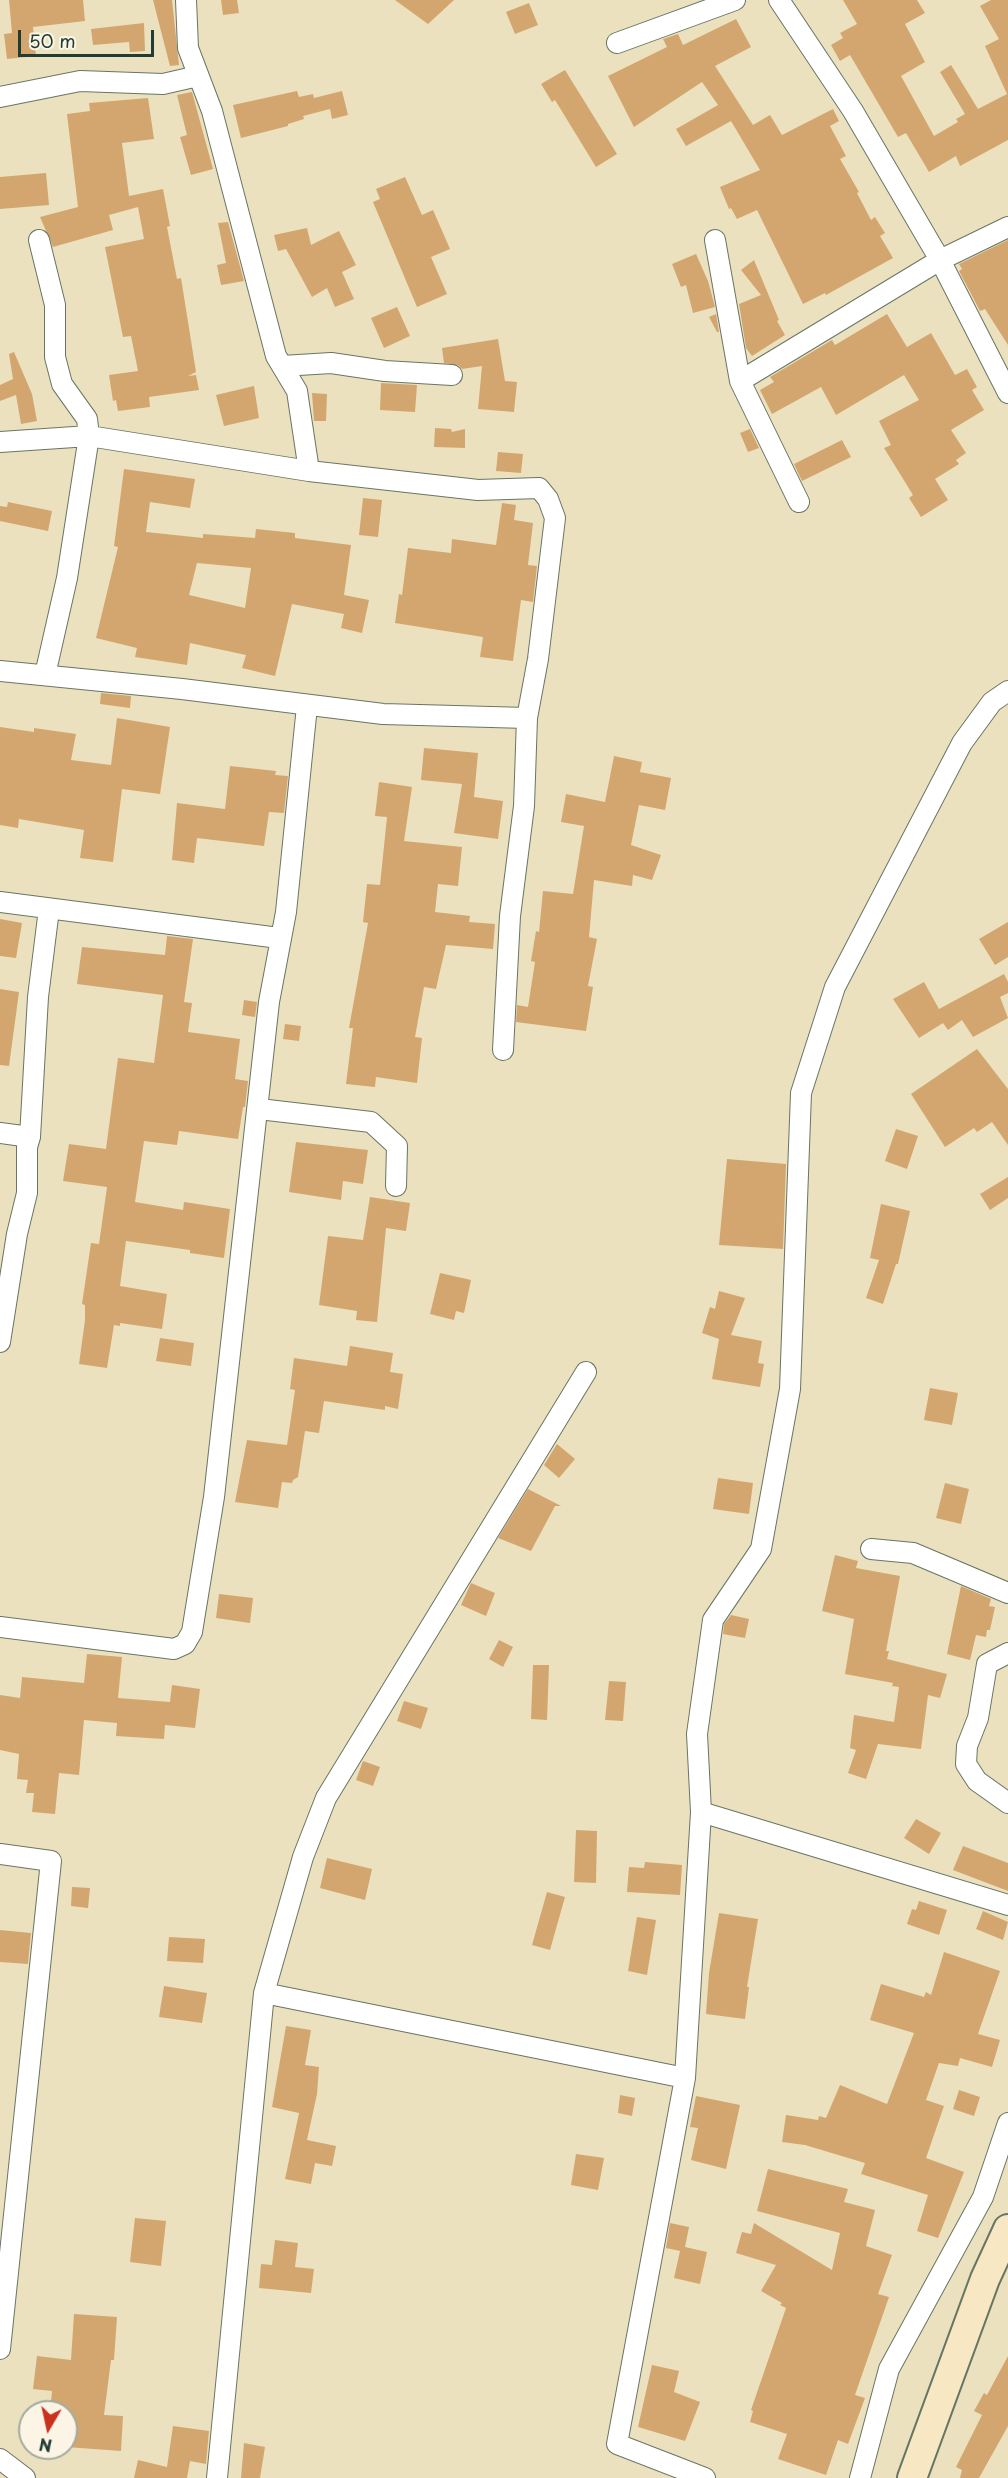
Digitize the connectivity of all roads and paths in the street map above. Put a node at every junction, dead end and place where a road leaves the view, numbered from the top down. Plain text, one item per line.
1 (186, 0) edge
2 (735, 0) edge
3 (779, 0) edge
4 (617, 43) dead end
5 (198, 76) junction
6 (0, 97) edge
7 (1008, 227) edge
8 (39, 240) dead end
9 (715, 240) dead end
10 (940, 260) junction
11 (282, 366) junction
12 (452, 375) dead end
13 (740, 381) junction
14 (1008, 393) edge
15 (89, 436) junction
16 (0, 442) edge
17 (309, 471) junction
18 (800, 502) dead end
19 (0, 671) edge
20 (45, 675) junction
21 (1008, 692) edge
22 (307, 706) junction
23 (527, 718) junction
24 (0, 902) edge
25 (49, 909) junction
26 (279, 938) junction
27 (503, 1050) dead end
28 (259, 1109) junction
29 (0, 1133) edge
30 (30, 1137) junction
31 (396, 1186) dead end
32 (0, 1342) edge
33 (586, 1372) dead end
34 (871, 1549) dead end
35 (1008, 1593) edge
36 (0, 1627) edge
37 (1008, 1653) edge
38 (1008, 1803) edge
39 (701, 1812) junction
40 (0, 1854) edge
41 (1008, 1905) edge
42 (264, 1993) junction
43 (685, 2078) junction
44 (1008, 2123) edge
45 (1008, 2229) edge
46 (0, 2349) edge
47 (0, 2459) edge
48 (25, 2478) edge
49 (218, 2478) edge
50 (705, 2478) edge
51 (860, 2478) edge
52 (912, 2478) edge

1 - 5 street
2 - 4 street
3 - 10 street
5 - 6 street
5 - 11 street
7 - 10 street
8 - 15 street
9 - 13 street
10 - 13 street
10 - 14 street
11 - 12 street
11 - 17 street
13 - 18 street
15 - 16 street
15 - 17 street
15 - 20 street
17 - 23 street
19 - 20 street
20 - 22 street
21 - 39 street
22 - 23 street
22 - 26 street
23 - 27 street
24 - 25 street
25 - 26 street
25 - 30 street
26 - 28 street
28 - 31 street
28 - 36 street
29 - 30 street
30 - 32 street
33 - 42 street
34 - 35 street
37 - 38 street
39 - 41 street
39 - 43 street
40 - 46 street
42 - 43 street
42 - 49 street
43 - 50 street
44 - 51 street
45 - 52 main road
47 - 48 street

